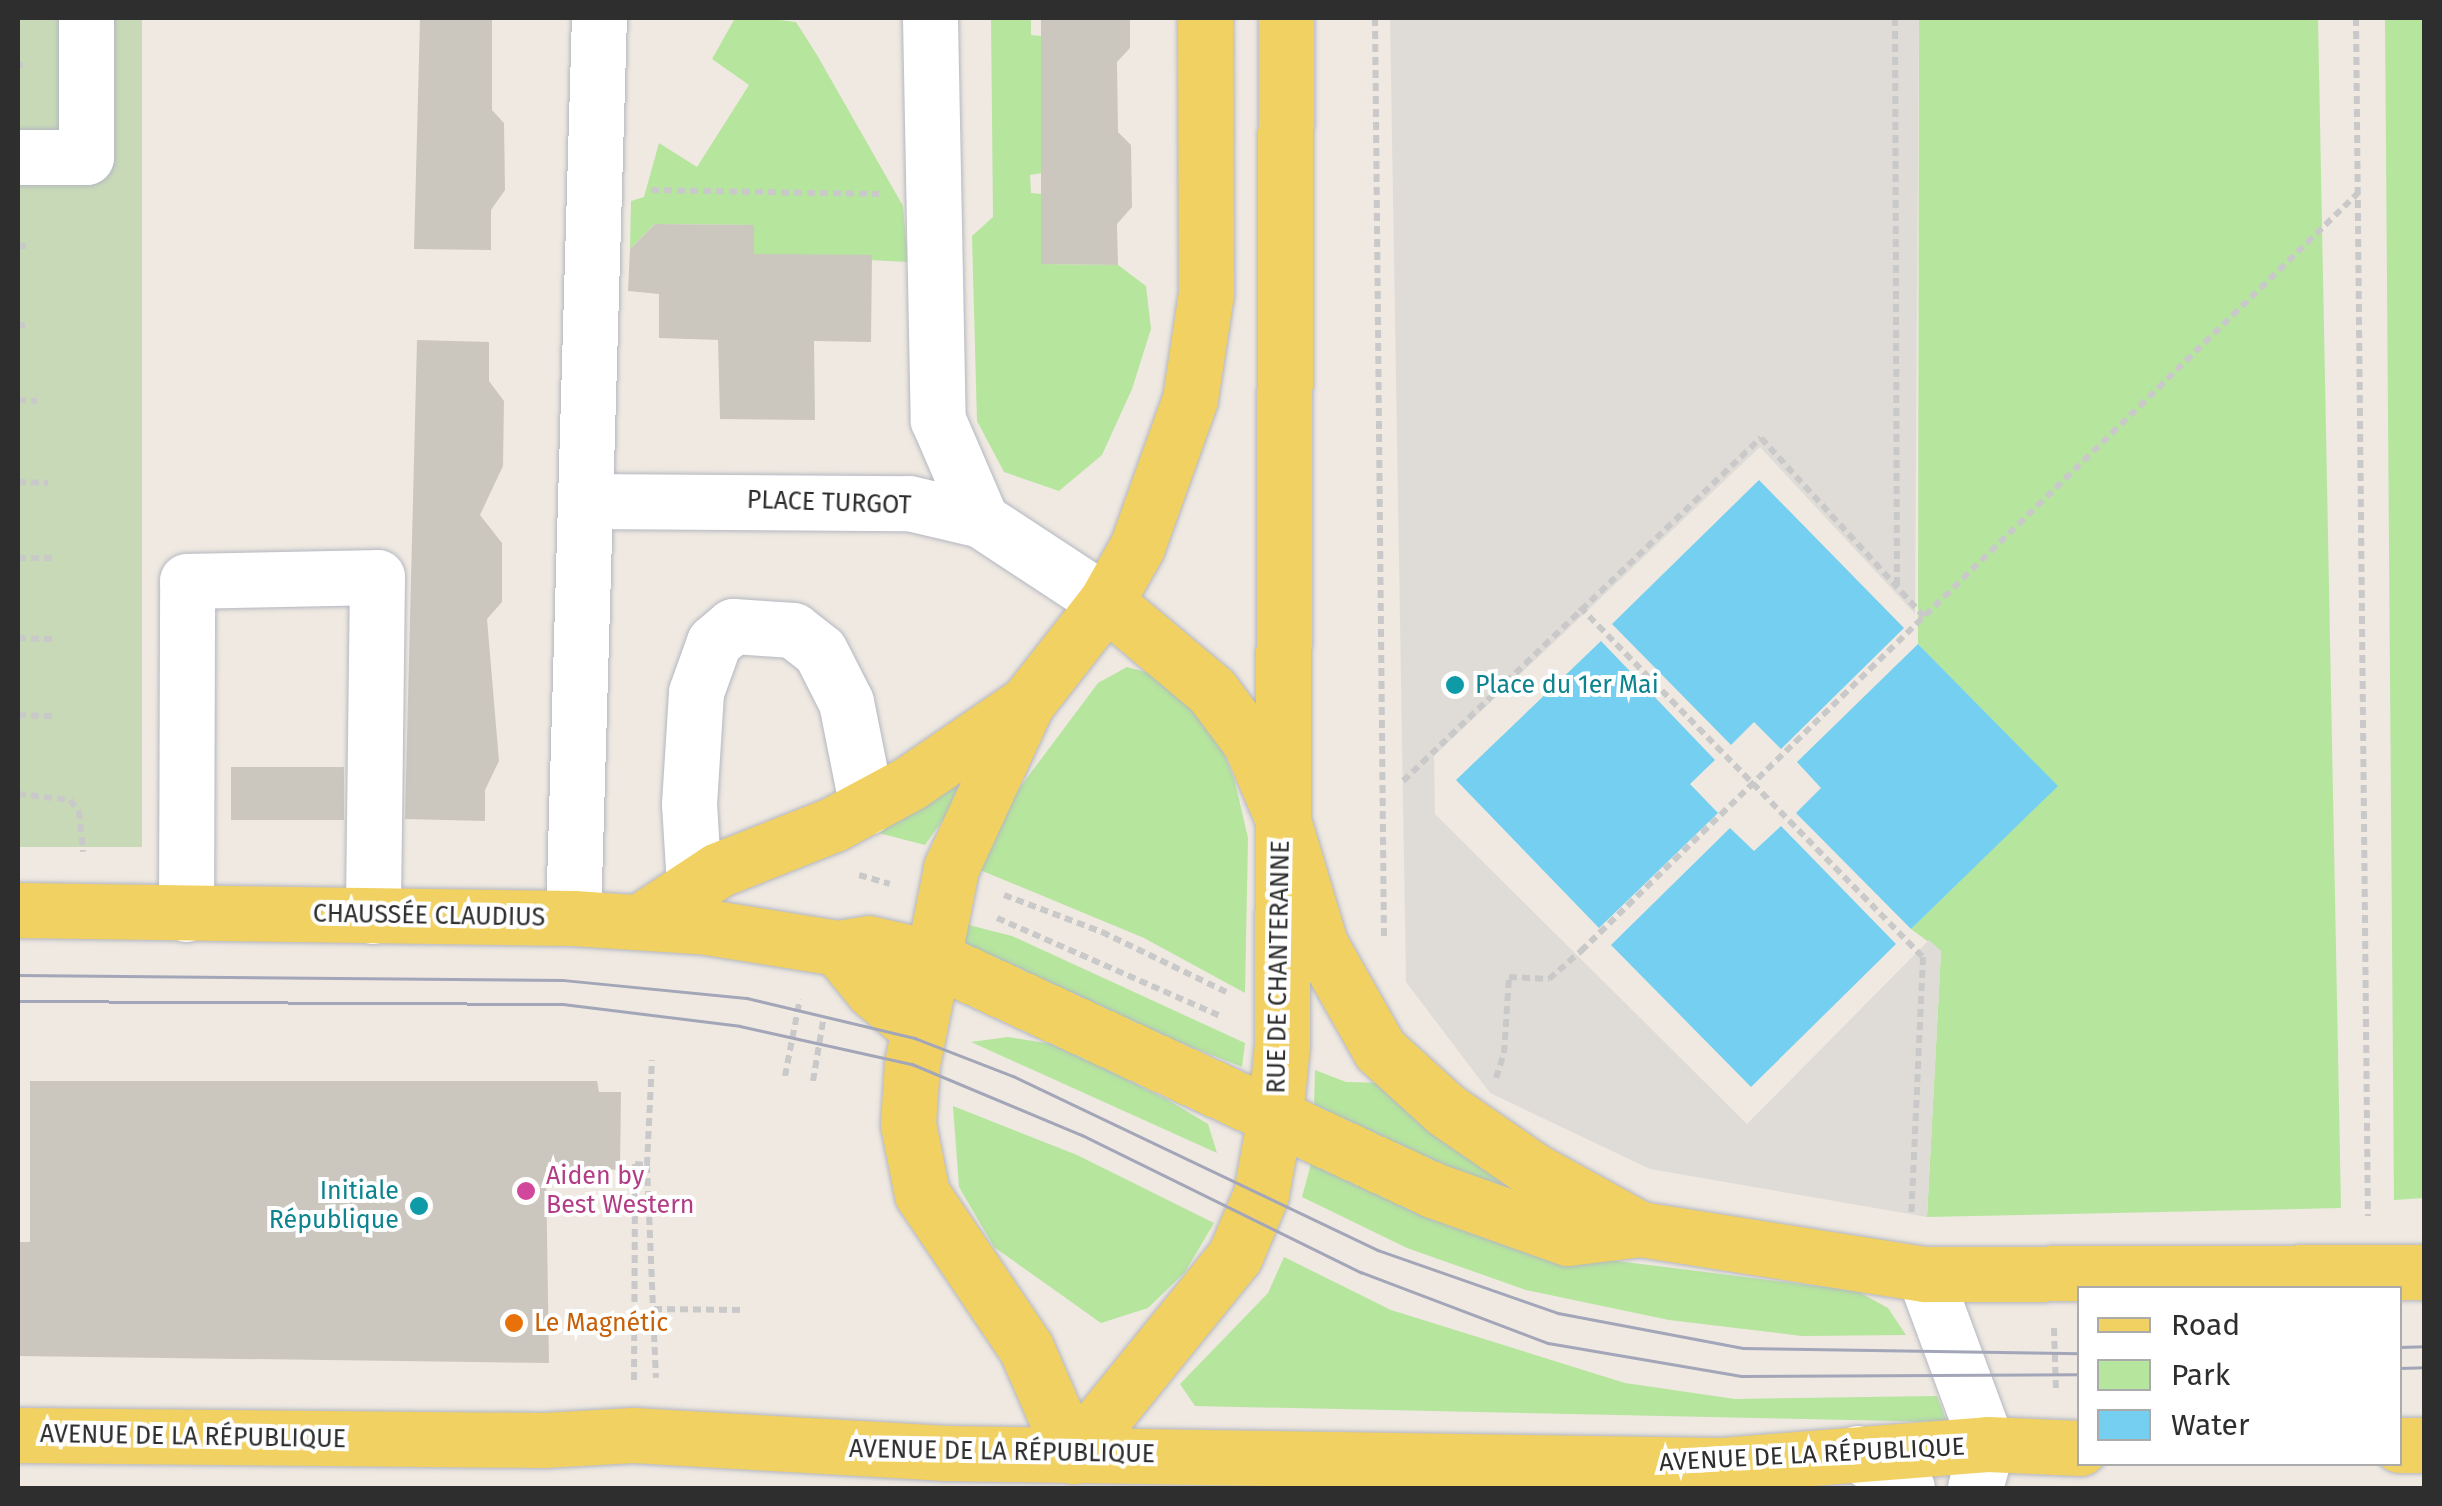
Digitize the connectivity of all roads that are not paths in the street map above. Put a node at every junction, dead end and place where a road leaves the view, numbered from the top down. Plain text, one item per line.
1 (86, 18) edge
2 (599, 18) edge
3 (930, 18) edge
4 (1205, 18) edge
5 (1286, 18) edge
6 (18, 157) edge
7 (586, 502) junction
8 (981, 520) junction
9 (1106, 602) junction
10 (1027, 703) junction
11 (866, 806) junction
12 (1282, 817) junction
13 (694, 886) junction
14 (18, 910) edge
15 (186, 914) junction
16 (373, 916) junction
17 (574, 918) junction
18 (641, 920) junction
19 (838, 948) junction
20 (930, 958) junction
21 (1030, 1008) junction
22 (916, 1027) junction
23 (1275, 1116) junction
24 (1640, 1229) junction
25 (2424, 1272) edge
26 (1924, 1274) junction
27 (18, 1435) edge
28 (2068, 1448) edge
29 (1856, 1453) junction
30 (1073, 1456) junction
31 (1981, 1466) edge
32 (1907, 1488) edge

1 - 6 street
2 - 7 street
3 - 8 street
4 - 9 main road
5 - 12 main road, RUE DE CHANTERANNE
7 - 8 street, PLACE TURGOT
7 - 17 street
8 - 9 street, PLACE TURGOT
9 - 10 main road
9 - 12 main road
10 - 11 main road
10 - 20 main road
11 - 13 main road
11 - 13 street
12 - 23 main road, RUE DE CHANTERANNE
12 - 24 main road
13 - 18 main road
14 - 15 main road, CHAUSSÉE CLAUDIUS
15 - 16 main road, CHAUSSÉE CLAUDIUS
15 - 16 street
16 - 17 main road, CHAUSSÉE CLAUDIUS
17 - 18 main road, CHAUSSÉE CLAUDIUS
18 - 19 main road, CHAUSSÉE CLAUDIUS
19 - 20 main road, CHAUSSÉE CLAUDIUS
19 - 22 main road
20 - 21 main road
20 - 22 main road
21 - 22 main road
21 - 23 main road
22 - 30 main road
23 - 24 main road
23 - 30 main road, RUE DE CHANTERANNE
24 - 26 main road
25 - 26 main road
26 - 31 street, AVENUE DE LA RÉPUBLIQUE
27 - 30 main road, AVENUE DE LA RÉPUBLIQUE
28 - 31 main road, AVENUE DE LA RÉPUBLIQUE
29 - 30 main road, AVENUE DE LA RÉPUBLIQUE
29 - 31 main road, AVENUE DE LA RÉPUBLIQUE
29 - 32 street

